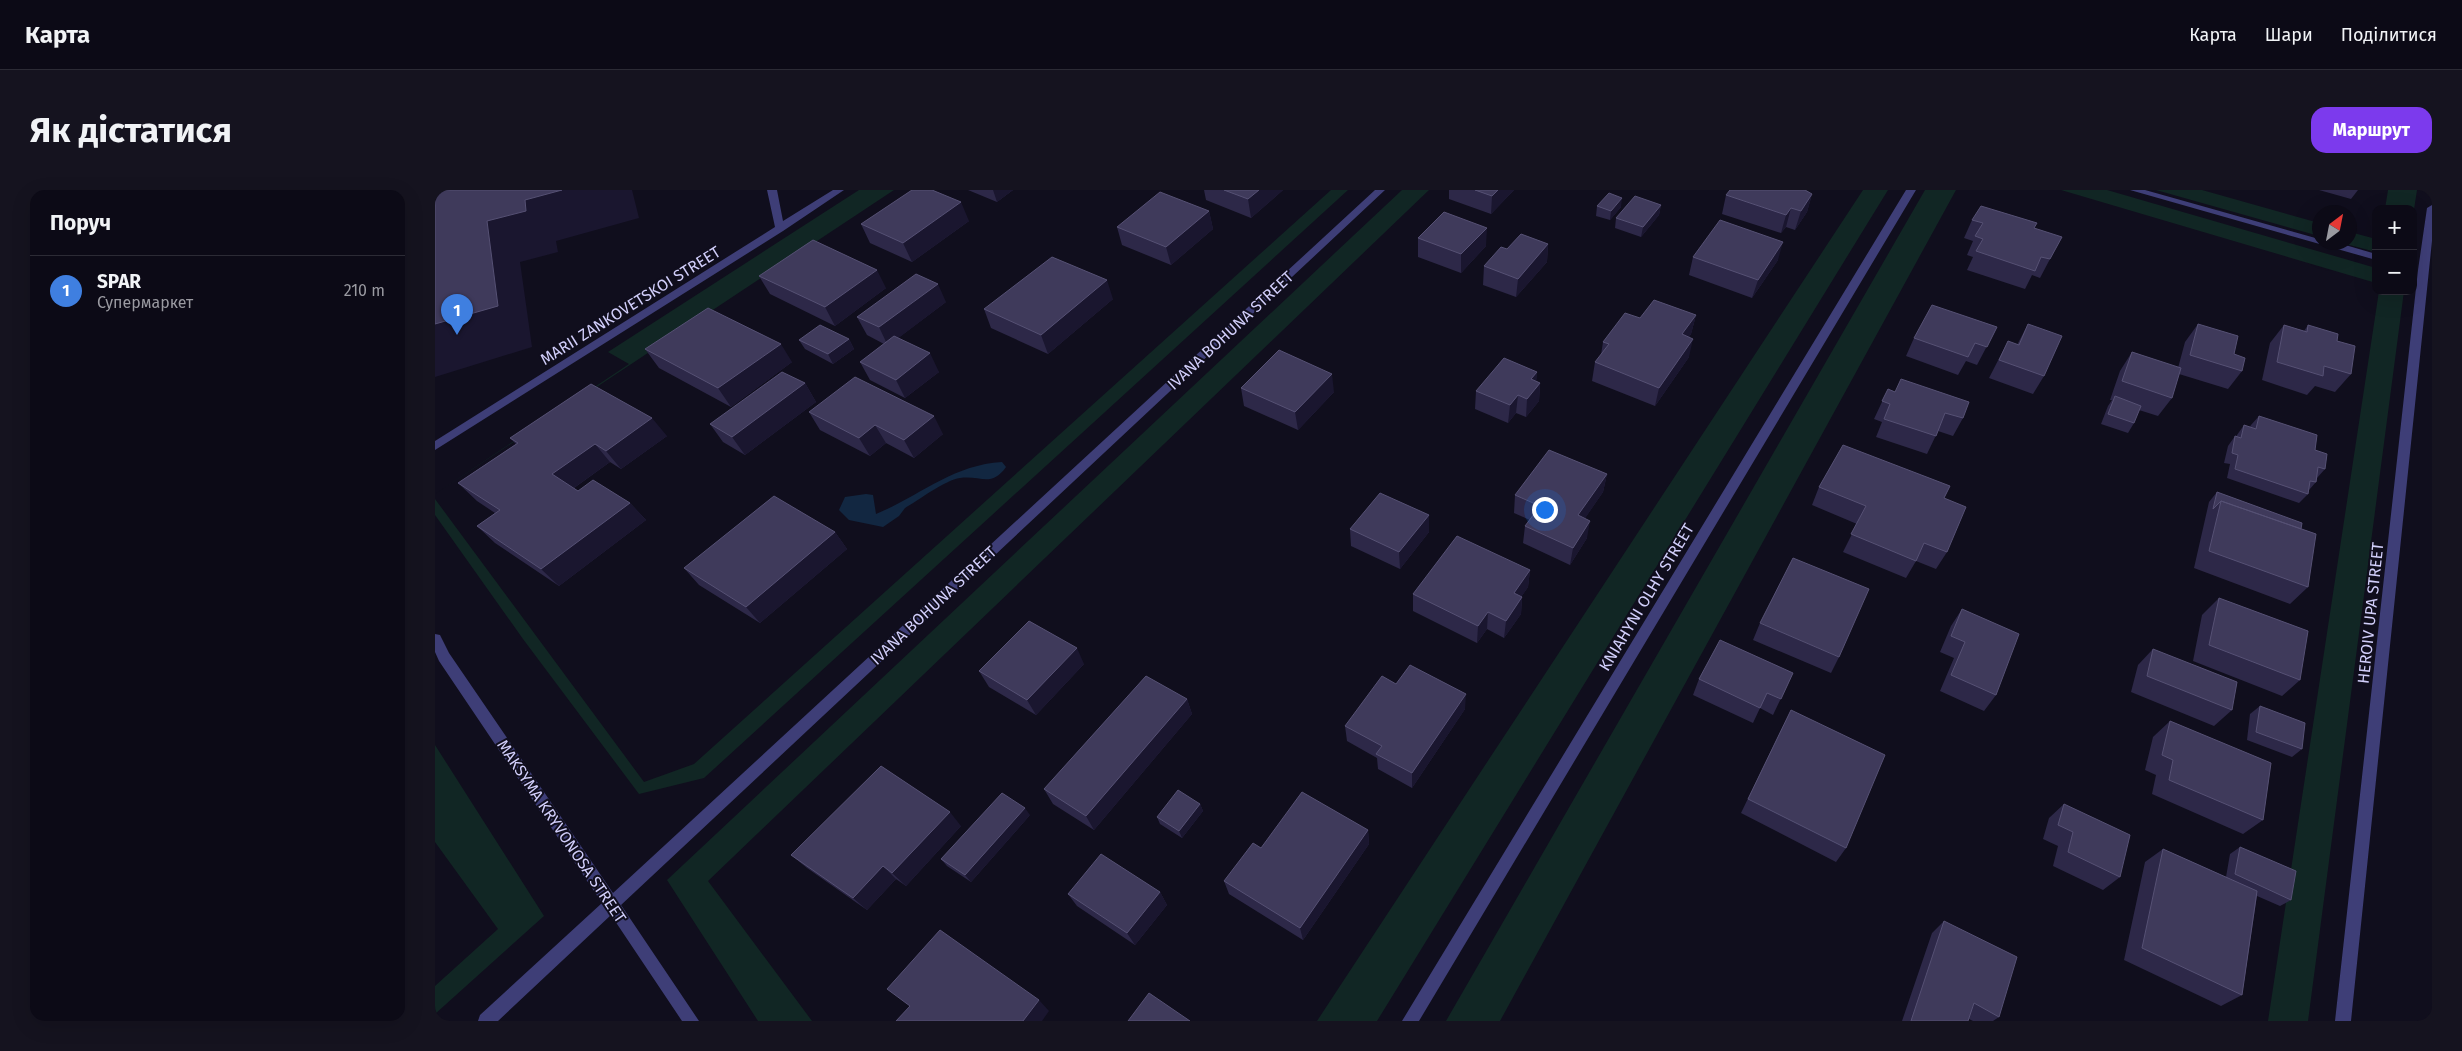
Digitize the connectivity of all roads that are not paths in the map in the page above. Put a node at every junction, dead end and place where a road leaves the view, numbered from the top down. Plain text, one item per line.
1 (772, 190) edge
2 (839, 190) edge
3 (1381, 190) edge
4 (1911, 190) edge
5 (2135, 190) edge
6 (2432, 208) edge
7 (779, 228) junction
8 (2312, 239) edge
9 (2350, 250) edge
10 (2372, 256) edge
11 (2423, 271) edge
12 (435, 446) edge
13 (435, 639) edge
14 (612, 904) junction
15 (485, 1021) edge
16 (691, 1021) edge
17 (1410, 1021) edge
18 (2343, 1021) edge

1 - 7 street
2 - 7 street, MARII ZANKOVETSKOI STREET
3 - 14 street, IVANA BOHUNA STREET
4 - 17 street, KNIAHYNI OLHY STREET
5 - 8 street
6 - 11 street, HEROIV UPA STREET
7 - 12 street, MARII ZANKOVETSKOI STREET
9 - 10 street
11 - 18 street, HEROIV UPA STREET
13 - 14 street, MAKSYMA KRYVONOSA STREET
14 - 15 street, IVANA BOHUNA STREET
14 - 16 street, MAKSYMA KRYVONOSA STREET

